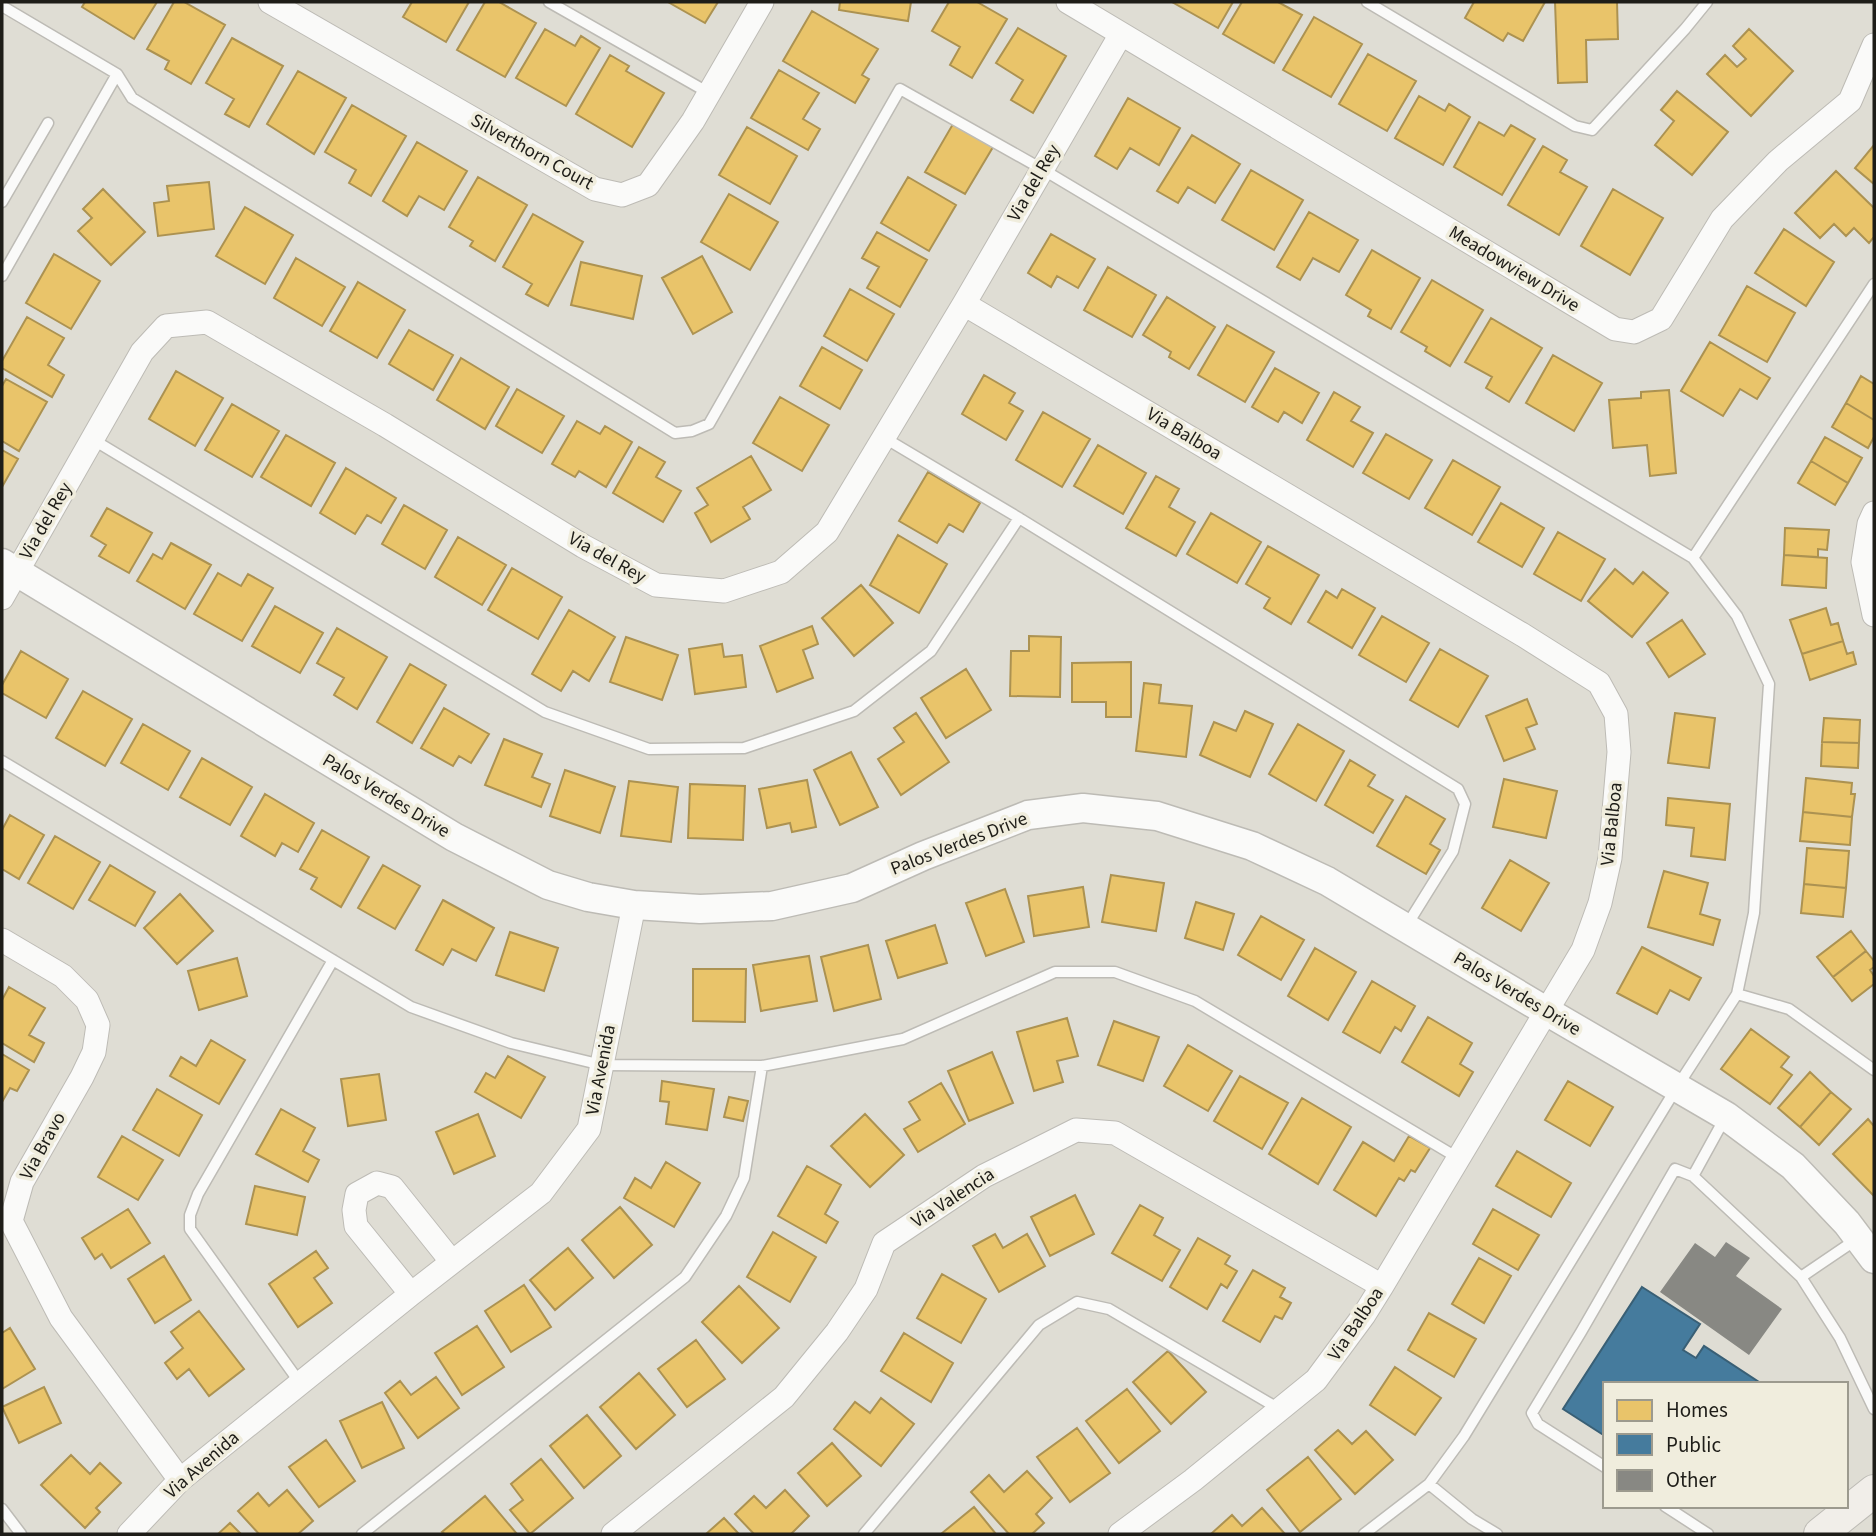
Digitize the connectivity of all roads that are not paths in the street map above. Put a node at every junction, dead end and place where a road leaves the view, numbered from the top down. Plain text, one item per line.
1 (270, 2) edge
2 (549, 2) edge
3 (762, 2) edge
4 (1068, 2) edge
5 (1367, 2) edge
6 (1707, 2) edge
7 (2, 6) edge
8 (1121, 34) junction
9 (1874, 45) edge
10 (117, 74) junction
11 (709, 93) junction
12 (48, 123) dead end
13 (1042, 169) junction
14 (2, 202) edge
15 (2, 276) edge
16 (1874, 284) edge
17 (964, 304) junction
18 (883, 437) junction
19 (92, 439) junction
20 (1874, 513) edge
21 (1019, 518) junction
22 (1693, 558) junction
23 (9, 567) edge
24 (2, 598) edge
25 (1874, 615) edge
26 (2, 761) edge
27 (634, 905) junction
28 (1405, 928) junction
29 (2, 940) edge
30 (333, 960) junction
31 (1737, 994) junction
32 (1546, 1011) junction
33 (602, 1065) junction
34 (762, 1066) junction
35 (1874, 1070) edge
36 (1677, 1087) junction
37 (1727, 1116) junction
38 (1458, 1158) junction
39 (1693, 1175) junction
40 (1867, 1248) edge
41 (452, 1262) junction
42 (1801, 1277) junction
43 (1382, 1286) junction
44 (411, 1294) junction
45 (300, 1383) junction
46 (1874, 1409) edge
47 (1281, 1410) junction
48 (1603, 1466) edge
49 (180, 1480) junction
50 (1429, 1484) junction
51 (1874, 1491) edge
52 (1668, 1508) edge
53 (2, 1509) edge
54 (21, 1534) edge
55 (129, 1534) edge
56 (362, 1534) edge
57 (613, 1534) edge
58 (864, 1534) edge
59 (1120, 1534) edge
60 (1364, 1534) edge
61 (1497, 1534) edge
62 (1708, 1534) edge
63 (1820, 1534) edge

1 - 11 street, Silverthorn Court
2 - 11 lane
3 - 11 street, Silverthorn Court
4 - 8 street, Meadowview Drive
5 - 6 lane
7 - 10 lane
8 - 9 street, Meadowview Drive
8 - 13 street, Via del Rey
10 - 13 lane
10 - 15 lane
12 - 14 lane
13 - 17 street, Via del Rey
13 - 22 lane
16 - 22 lane
17 - 18 street, Via del Rey
17 - 32 street, Via Balboa
18 - 19 street, Via del Rey
18 - 21 lane
19 - 21 lane
19 - 23 street, Via del Rey
20 - 25 street
21 - 28 lane
22 - 31 lane
23 - 24 street, Via del Rey
23 - 27 street, Palos Verdes Drive
26 - 30 lane
27 - 28 street, Palos Verdes Drive
27 - 33 street, Via Avenida
28 - 32 street, Palos Verdes Drive
29 - 49 street, Via Bravo
30 - 33 lane
30 - 45 lane
31 - 35 lane
31 - 36 lane
32 - 36 street, Palos Verdes Drive
32 - 38 street, Via Balboa
33 - 34 lane
33 - 41 street, Via Avenida
34 - 38 lane
34 - 56 lane
36 - 37 street, Palos Verdes Drive
36 - 50 lane
37 - 39 lane
37 - 40 street, Palos Verdes Drive
38 - 43 street, Via Balboa
39 - 42 lane
39 - 48 lane
40 - 42 lane
41 - 44 street, Via Avenida
41 - 44 street
42 - 46 lane
43 - 47 street, Via Balboa
43 - 57 street, Via Valencia
44 - 45 street, Via Avenida
45 - 49 street, Via Avenida
47 - 58 lane
47 - 59 street, Via Balboa
49 - 55 street, Via Avenida
50 - 60 lane
50 - 61 lane
51 - 63 main road
52 - 62 lane
53 - 54 lane

